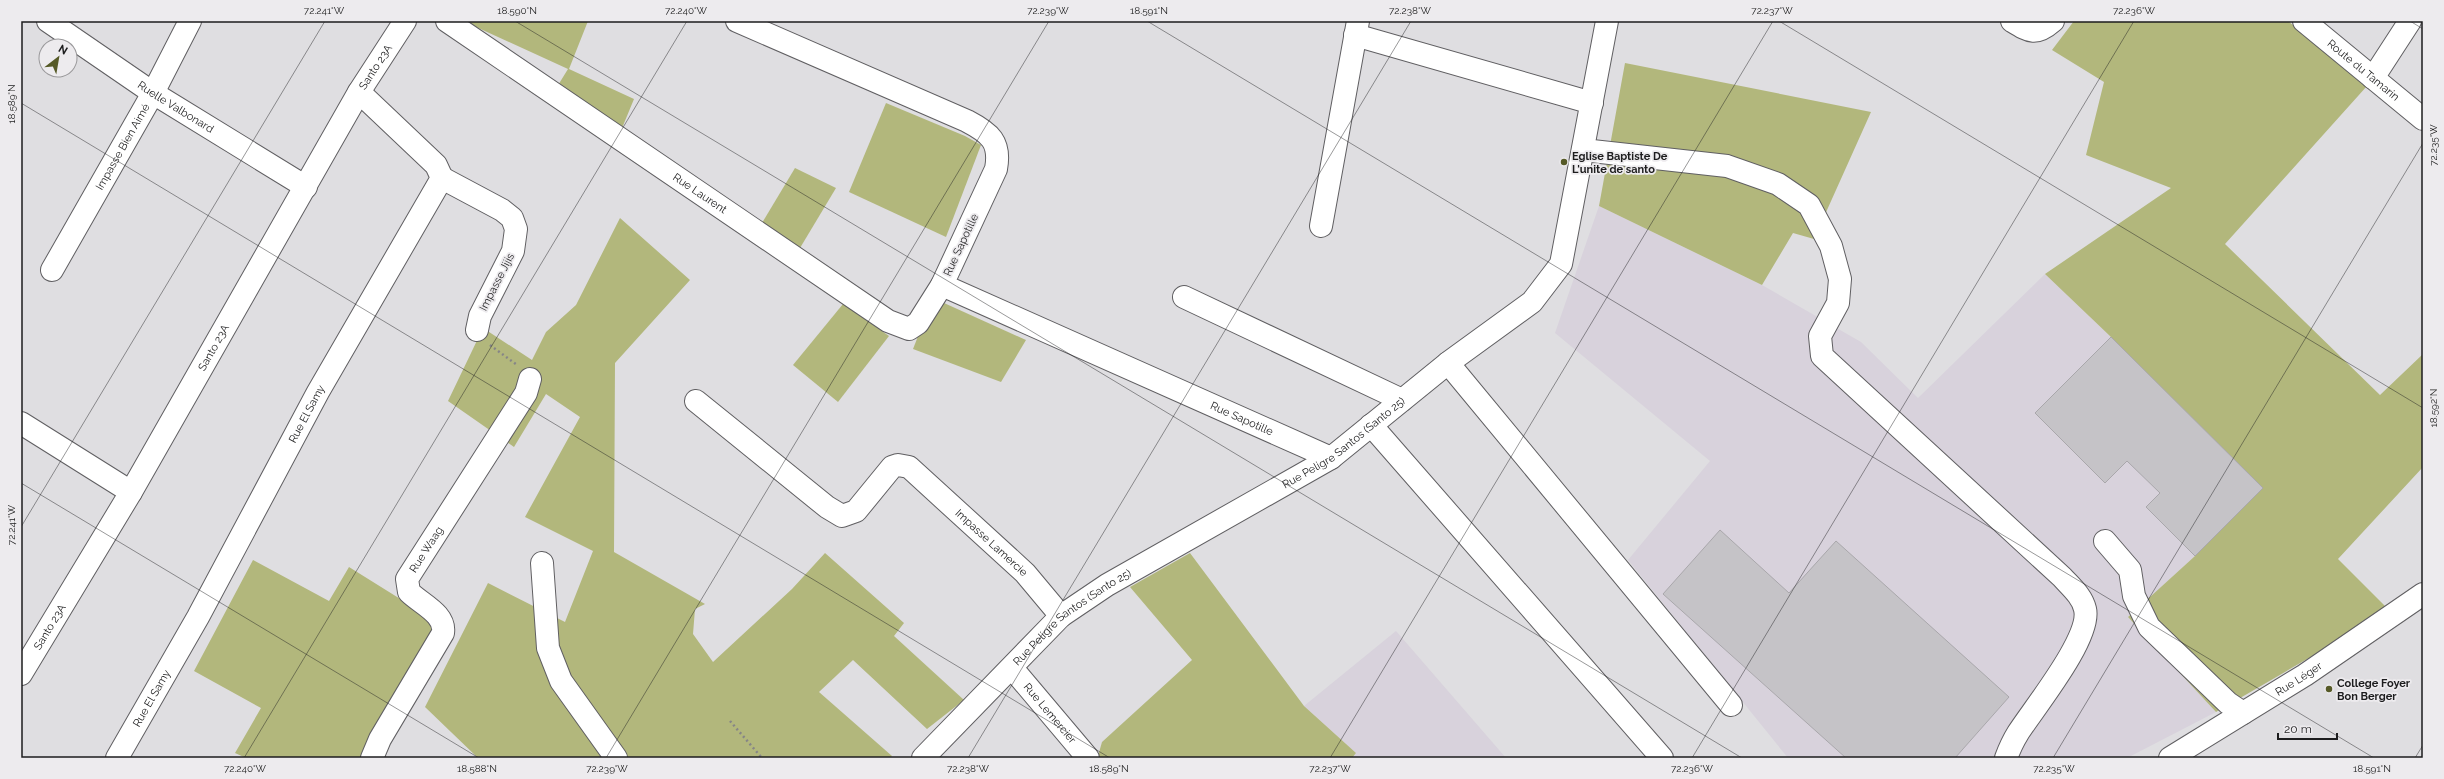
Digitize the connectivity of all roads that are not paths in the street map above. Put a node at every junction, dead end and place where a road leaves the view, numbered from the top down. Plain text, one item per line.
1 (48, 21) edge
2 (190, 21) edge
3 (405, 21) edge
4 (447, 21) edge
5 (737, 21) edge
6 (1607, 21) edge
7 (2012, 21) edge
8 (2053, 21) edge
9 (2304, 21) edge
10 (2410, 21) edge
11 (1356, 28) edge
12 (2373, 78) junction
13 (359, 92) junction
14 (153, 93) junction
15 (1592, 103) junction
16 (2423, 119) edge
17 (1583, 150) junction
18 (442, 178) junction
19 (306, 187) junction
20 (1321, 226) dead end
21 (52, 270) dead end
22 (942, 285) junction
23 (1184, 297) dead end
24 (477, 330) road end
25 (1448, 363) junction
26 (530, 379) road end
27 (1402, 400) junction
28 (696, 401) dead end
29 (21, 422) edge
30 (1371, 425) junction
31 (1331, 458) junction
32 (132, 492) junction
33 (2106, 541) dead end
34 (542, 564) dead end
35 (2423, 594) edge
36 (1061, 616) junction
37 (1012, 668) junction
38 (21, 674) edge
39 (1732, 705) dead end
40 (2243, 713) junction
41 (116, 758) edge
42 (372, 758) edge
43 (616, 758) edge
44 (922, 758) edge
45 (1088, 758) edge
46 (1662, 758) edge
47 (2006, 758) edge
48 (2170, 758) edge

1 - 14 street, Ruelle Valbonard
2 - 14 street, Impasse Bien Aimé
3 - 13 street, Santo 23A
4 - 22 street, Rue Laurent
5 - 22 street, Rue Sapotille
6 - 15 street, Rue Peligre Santos (Santo 25)
7 - 8 street
9 - 12 street, Route du Tamarin
10 - 12 street
11 - 15 street
11 - 20 street
12 - 16 street, Route du Tamarin
13 - 18 street
13 - 19 street, Santo 23A
14 - 19 street, Ruelle Valbonard
14 - 21 street, Impasse Bien Aimé
15 - 17 street, Rue Peligre Santos (Santo 25)
17 - 25 street, Rue Peligre Santos (Santo 25)
17 - 47 street
18 - 24 street, Impasse Jijis
18 - 41 street, Rue El Samy
19 - 32 street, Santo 23A
22 - 31 street, Rue Sapotille
23 - 27 street
25 - 27 street, Rue Peligre Santos (Santo 25)
25 - 39 street
26 - 42 street, Rue Waag
27 - 30 street, Rue Peligre Santos (Santo 25)
28 - 36 street, Impasse Lamercie
29 - 32 street
30 - 31 street, Rue Peligre Santos (Santo 25)
30 - 46 street
31 - 36 street, Rue Peligre Santos (Santo 25)
32 - 38 street, Santo 23A
33 - 40 street
34 - 43 street
35 - 40 street, Rue Léger
36 - 37 street, Rue Peligre Santos (Santo 25)
37 - 44 street, Rue Peligre Santos (Santo 25)
37 - 45 street, Rue Lemercier
40 - 48 street, Rue Léger

